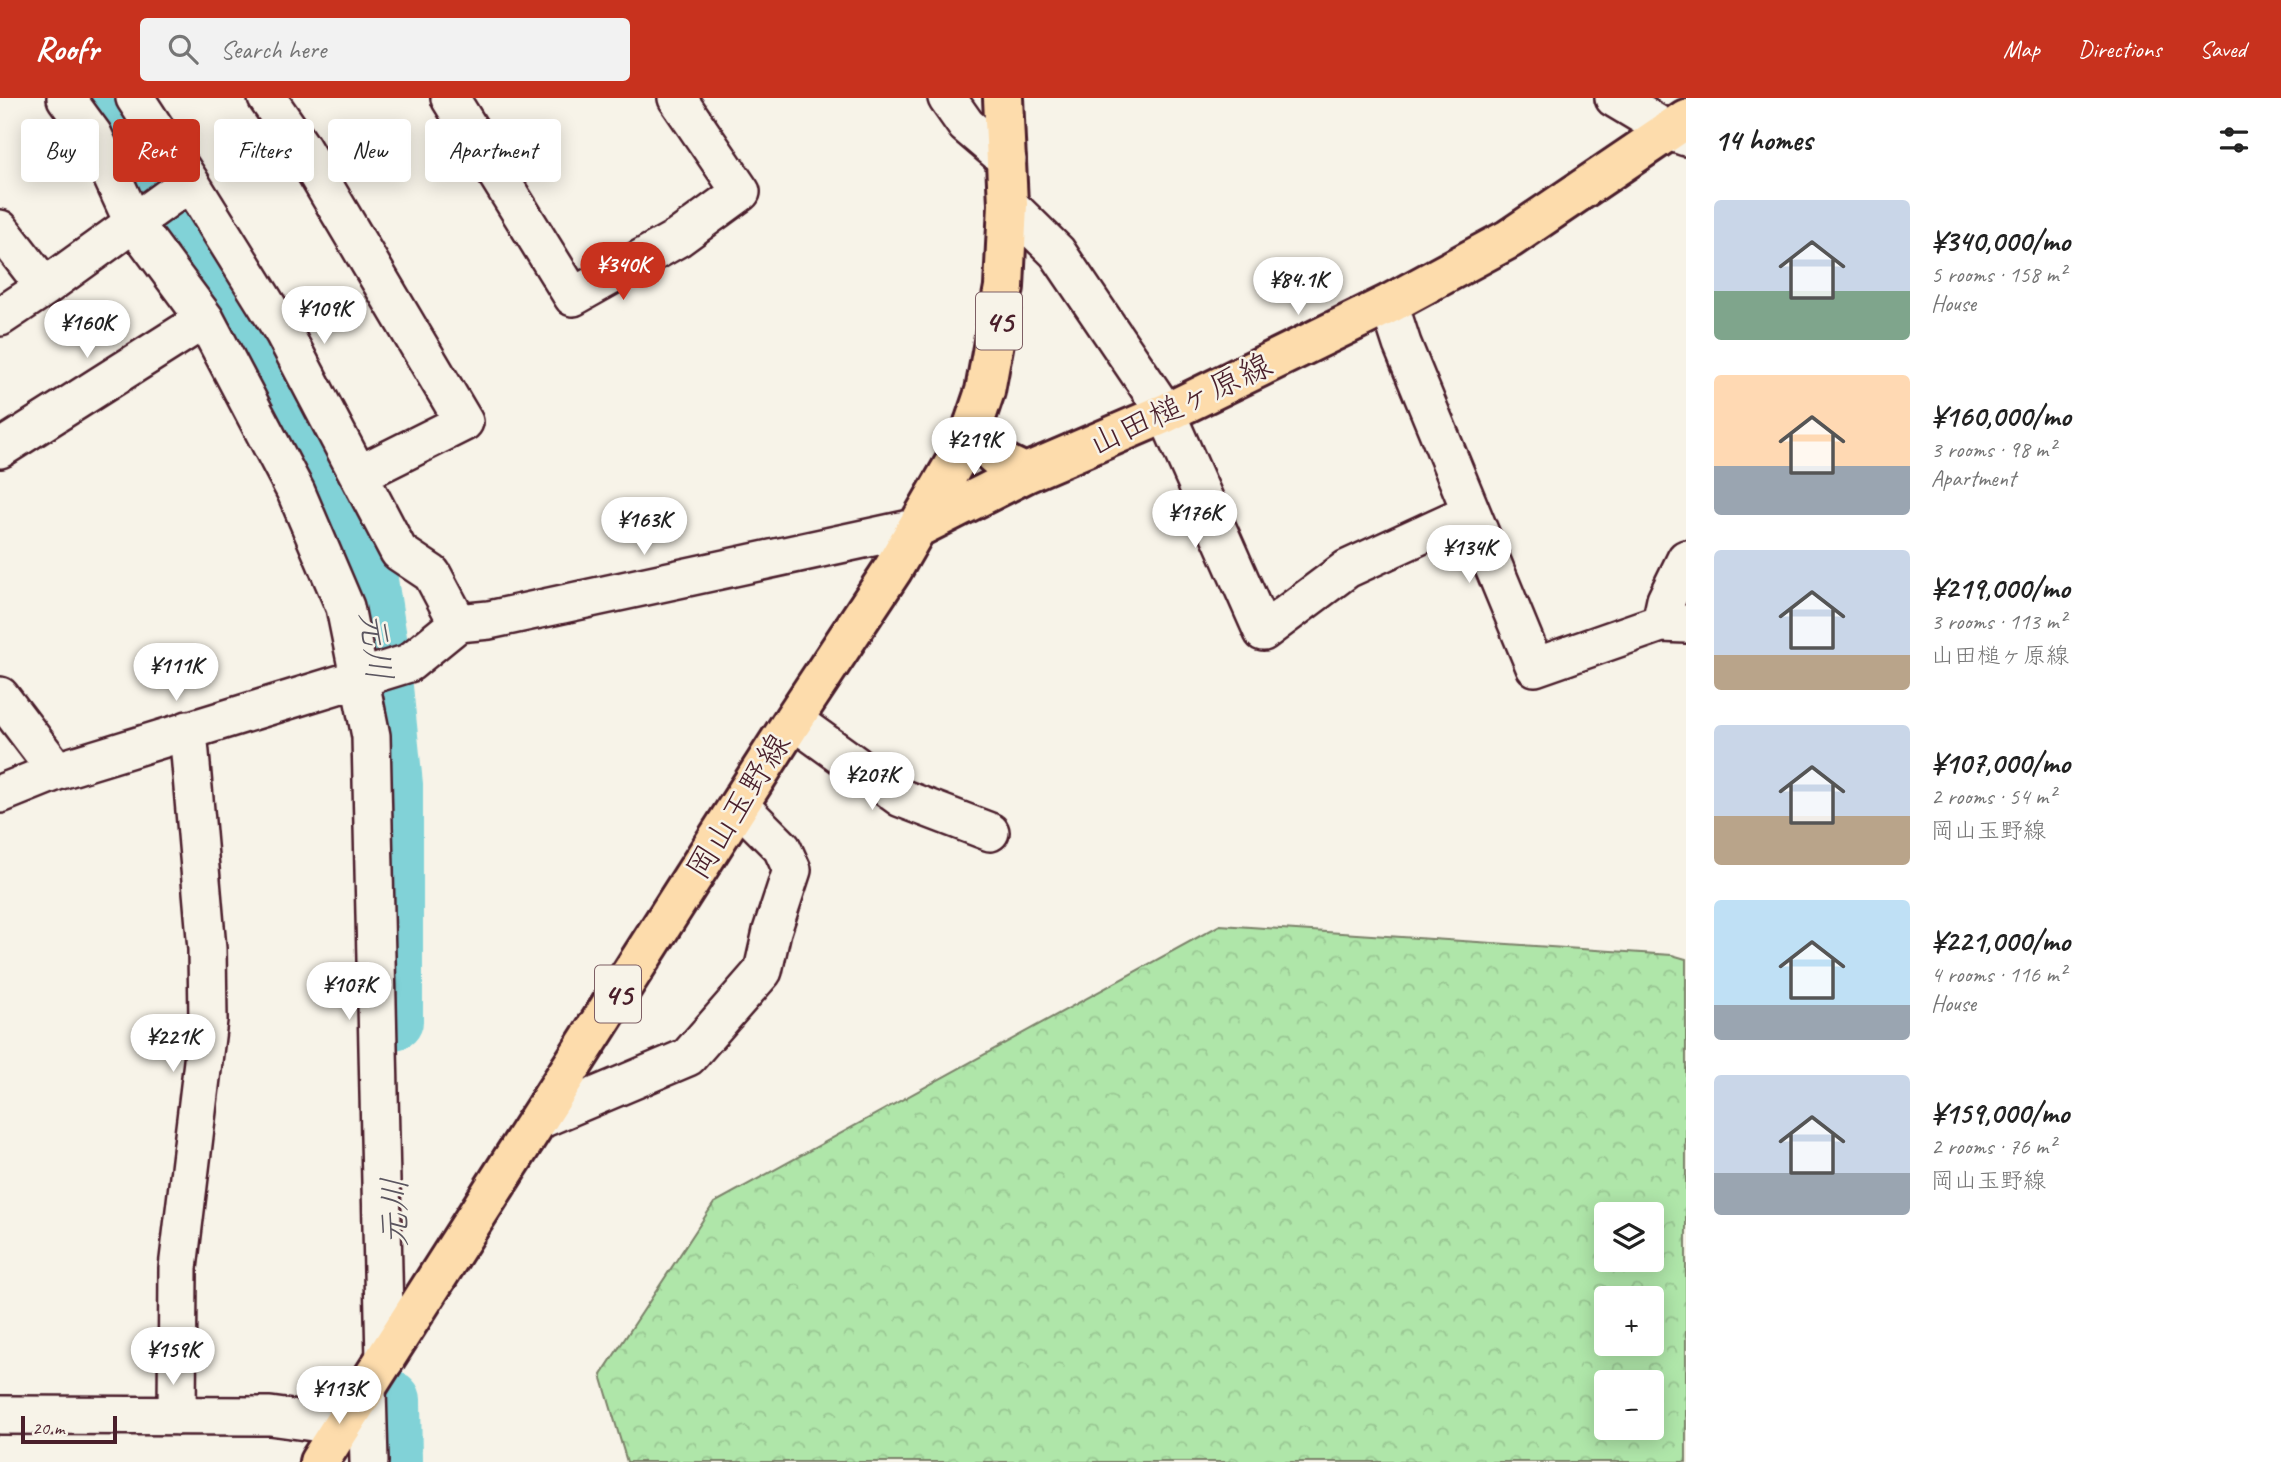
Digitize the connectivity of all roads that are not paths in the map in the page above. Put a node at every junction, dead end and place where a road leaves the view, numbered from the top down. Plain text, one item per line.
1 (66, 98) edge
2 (135, 98) edge
3 (267, 98) edge
4 (450, 98) edge
5 (677, 98) edge
6 (947, 98) edge
7 (1003, 98) edge
8 (1615, 98) edge
9 (1680, 129) edge
10 (1007, 160) junction
11 (163, 201) junction
12 (1008, 204) junction
13 (0, 229) edge
14 (45, 287) junction
15 (1389, 304) junction
16 (0, 317) edge
17 (205, 319) junction
18 (1166, 413) junction
19 (974, 423) junction
20 (0, 449) edge
21 (1026, 473) junction
22 (360, 474) junction
23 (1471, 512) junction
24 (919, 527) junction
25 (1686, 559) edge
26 (458, 623) junction
27 (1674, 624) edge
28 (377, 673) junction
29 (0, 696) edge
30 (793, 720) junction
31 (188, 730) junction
32 (57, 771) junction
33 (0, 794) edge
34 (739, 805) junction
35 (990, 832) dead end
36 (538, 1120) junction
37 (376, 1374) junction
38 (0, 1415) edge
39 (177, 1416) junction
40 (342, 1426) junction
41 (319, 1462) edge
42 (369, 1462) edge

1 - 11 street
2 - 11 street
3 - 22 street
4 - 5 street
6 - 10 street
7 - 10 main road, 岡山玉野線 / 45
8 - 9 street
9 - 15 main road, 山田槌ヶ原線
10 - 12 main road, 岡山玉野線 / 45
11 - 14 street
11 - 17 street
11 - 22 street
12 - 18 street
12 - 19 main road, 岡山玉野線 / 45
13 - 14 street
14 - 16 street
15 - 18 main road, 山田槌ヶ原線
15 - 23 street
17 - 20 street
17 - 28 street
18 - 21 main road, 山田槌ヶ原線
18 - 23 street
19 - 21 main road
19 - 24 main road, 岡山玉野線 / 45
21 - 24 main road, 山田槌ヶ原線
22 - 26 street
23 - 27 street
24 - 26 street
24 - 30 main road, 岡山玉野線 / 45
25 - 27 street
26 - 28 street
28 - 31 street
28 - 37 street
29 - 32 street
30 - 34 main road, 岡山玉野線 / 45
30 - 35 street
31 - 32 street
31 - 39 street
32 - 33 street
34 - 36 main road, 岡山玉野線 / 45
34 - 36 street
36 - 37 main road, 岡山玉野線 / 45
37 - 40 main road, 岡山玉野線 / 45
37 - 42 street
38 - 39 street
39 - 40 street
40 - 41 main road, 岡山玉野線 / 45

